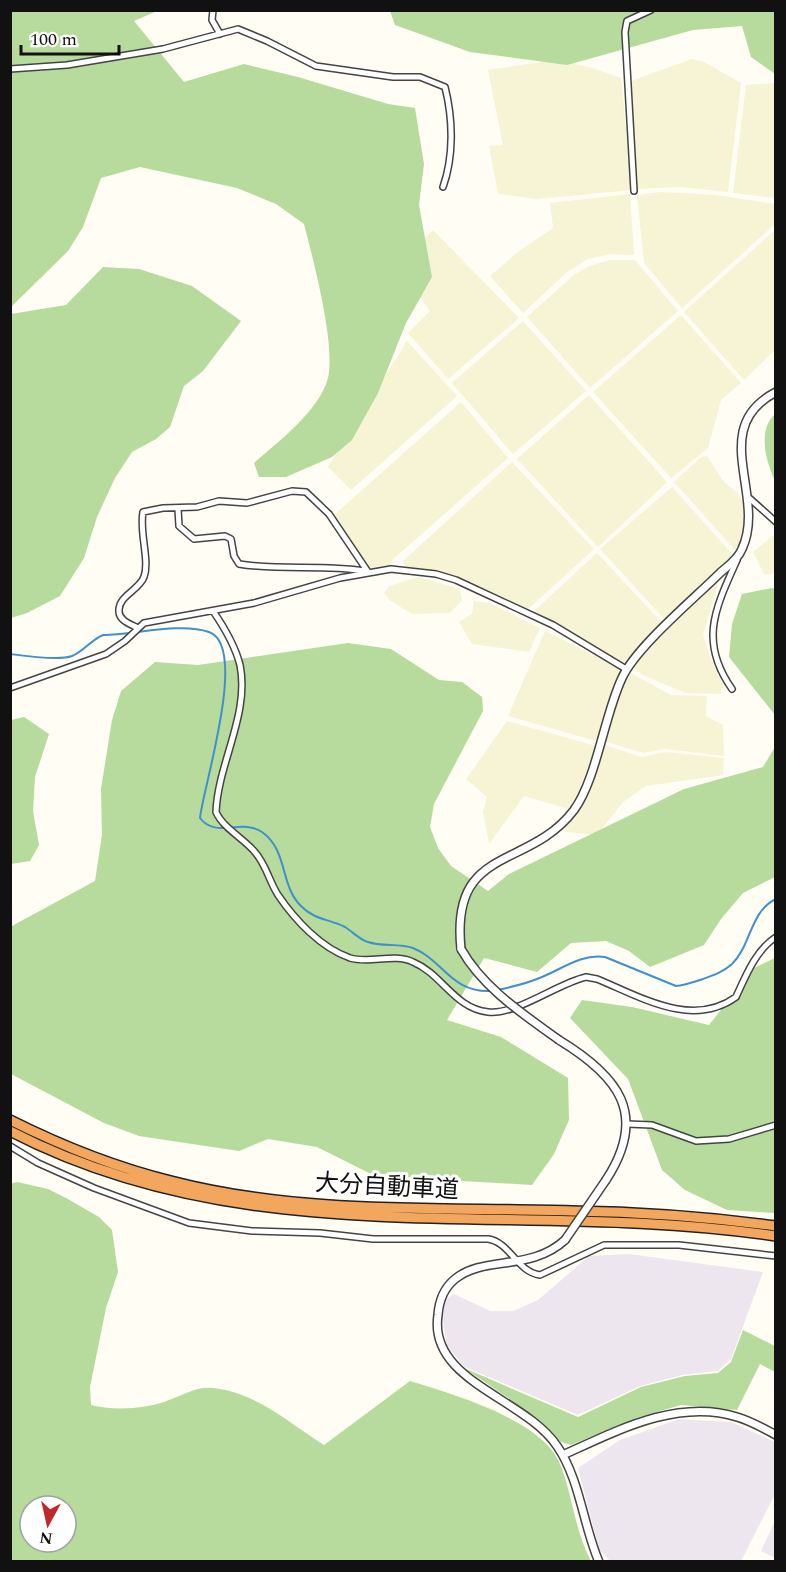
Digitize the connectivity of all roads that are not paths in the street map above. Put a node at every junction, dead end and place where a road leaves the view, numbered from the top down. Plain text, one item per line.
1 (213, 10) edge
2 (651, 10) edge
3 (220, 34) junction
4 (10, 69) edge
5 (443, 187) dead end
6 (634, 191) dead end
7 (776, 392) edge
8 (747, 496) junction
9 (178, 509) junction
10 (776, 522) edge
11 (739, 556) junction
12 (368, 572) junction
13 (213, 611) junction
14 (138, 628) junction
15 (626, 669) junction
16 (10, 688) edge
17 (732, 689) dead end
18 (776, 937) edge
19 (10, 1120) edge
20 (627, 1124) junction
21 (776, 1125) edge
22 (10, 1131) edge
23 (10, 1146) edge
24 (776, 1227) edge
25 (776, 1236) edge
26 (776, 1256) edge
27 (517, 1263) junction
28 (776, 1435) edge
29 (563, 1455) junction
30 (599, 1562) edge

1 - 3 street
2 - 6 street
3 - 4 street
3 - 5 street
7 - 8 street
8 - 10 street
8 - 11 street
9 - 12 street
9 - 12 street
9 - 14 street
11 - 15 street
11 - 17 street
12 - 13 street
12 - 15 street
13 - 14 street
13 - 18 street
14 - 16 street
15 - 20 street, bridge
19 - 24 highway, 大分自動車道
20 - 21 street
20 - 27 street, bridge
22 - 25 highway, 大分自動車道
23 - 27 street
26 - 27 street
27 - 29 street
28 - 29 street
29 - 30 street

